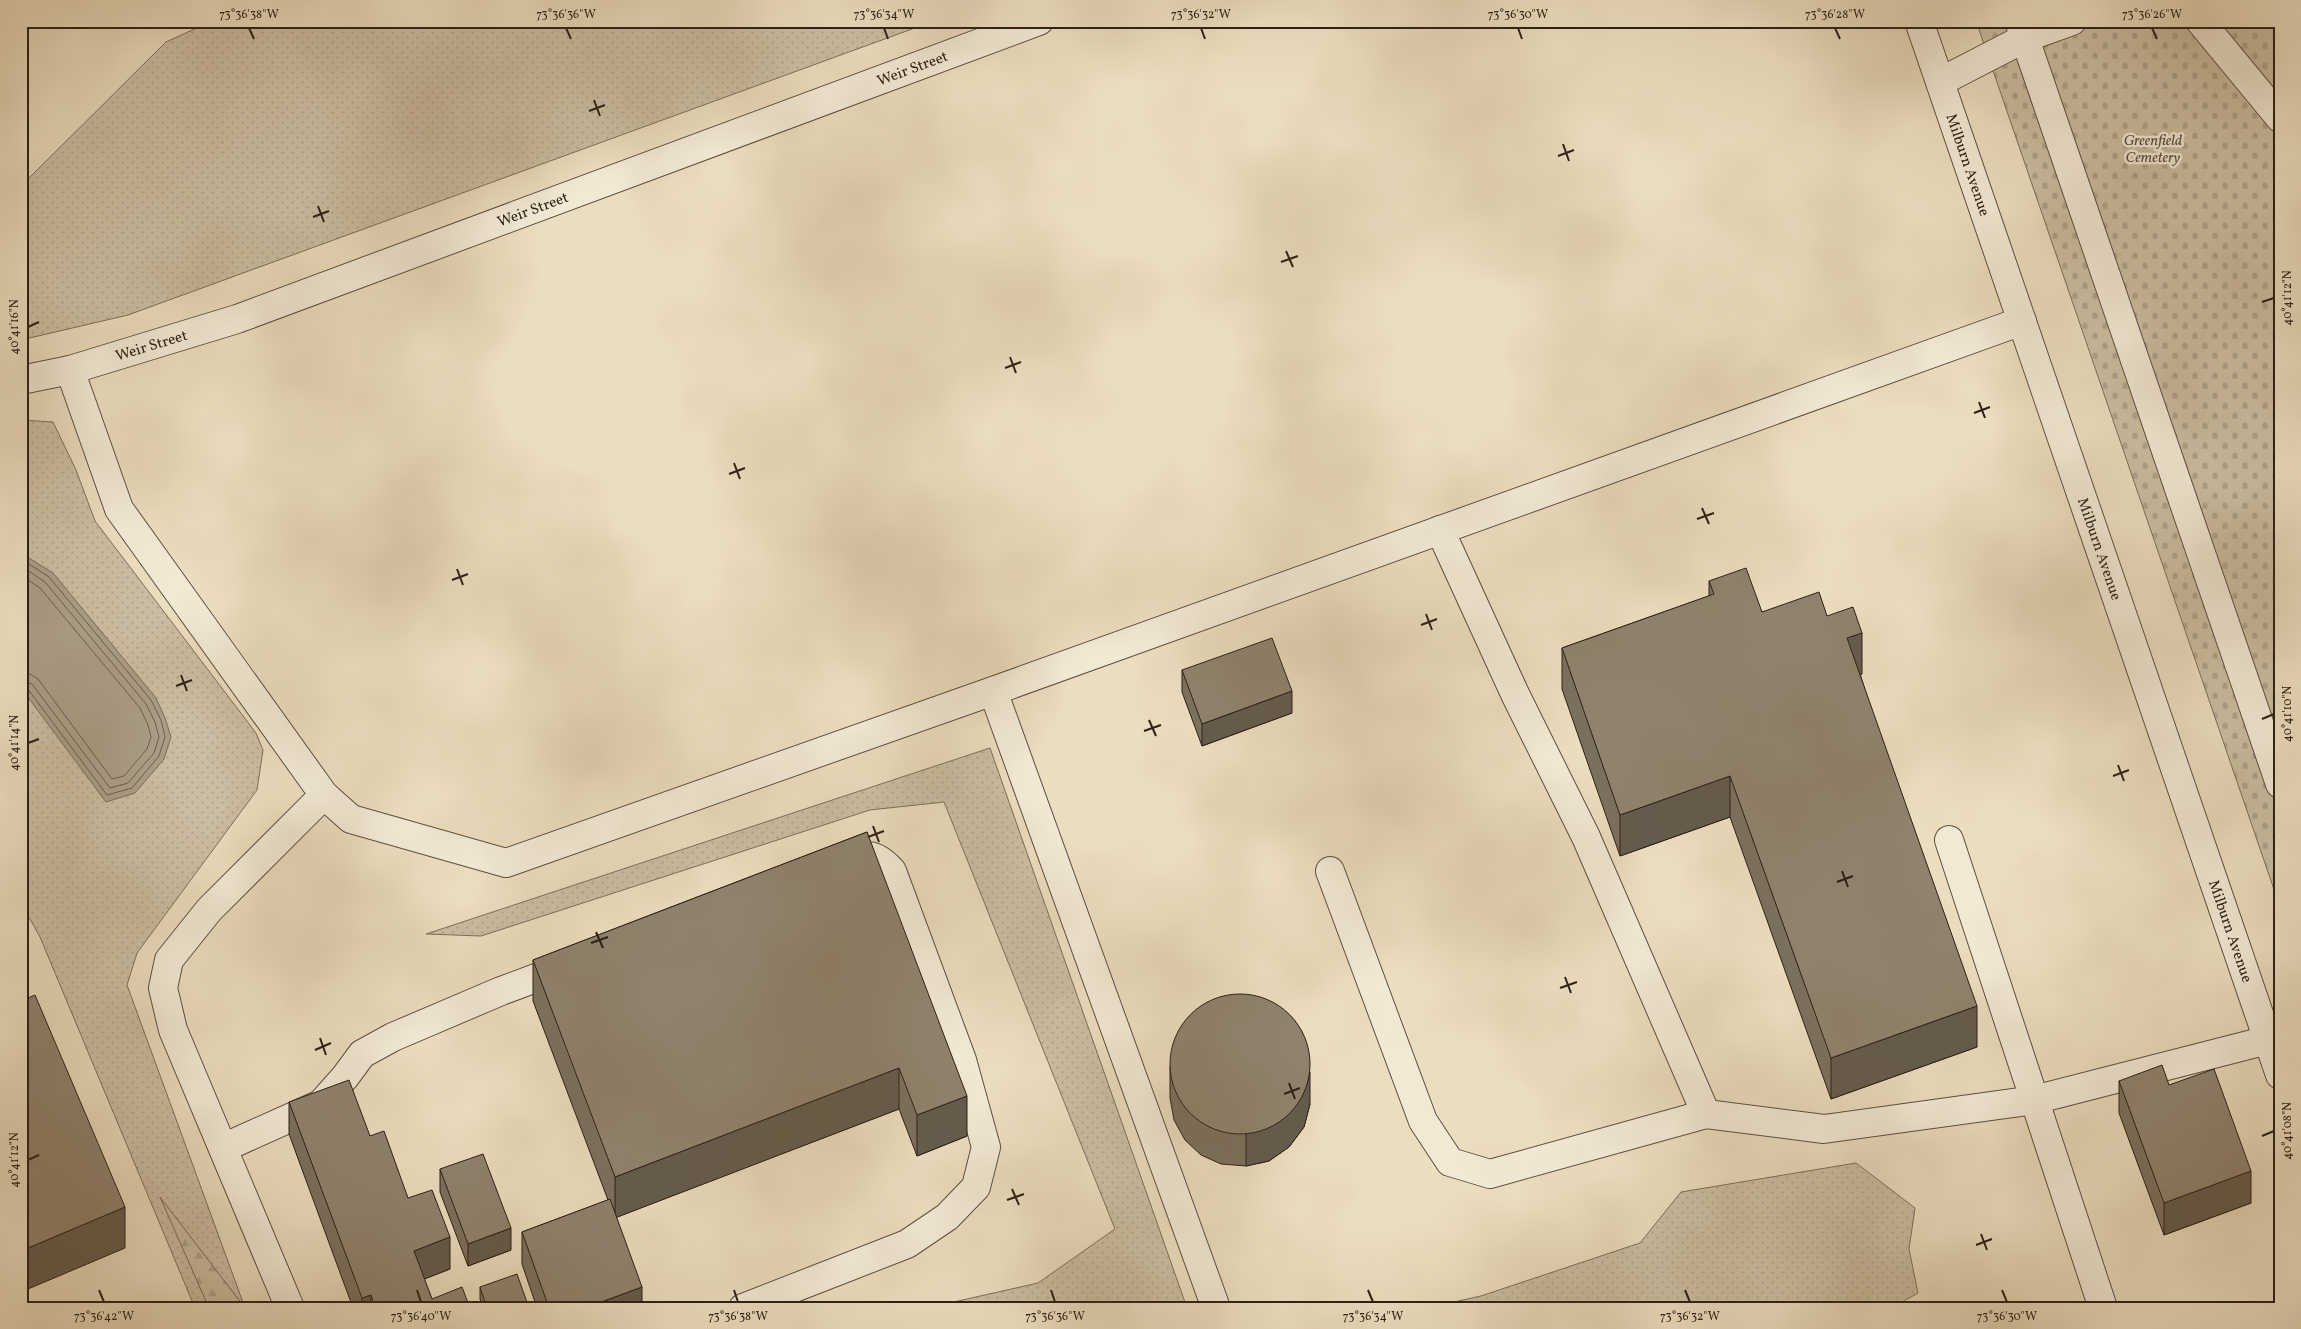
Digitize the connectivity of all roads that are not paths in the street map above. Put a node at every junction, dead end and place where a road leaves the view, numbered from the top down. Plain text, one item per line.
1 (1039, 21) edge
2 (1919, 21) edge
3 (2072, 21) edge
4 (2200, 21) edge
5 (2022, 30) edge
6 (1940, 82) junction
7 (2280, 118) edge
8 (2022, 321) junction
9 (70, 370) junction
10 (21, 380) edge
11 (1440, 530) junction
12 (993, 691) junction
13 (2280, 784) edge
14 (324, 795) junction
15 (1949, 840) dead end
16 (1330, 871) dead end
17 (819, 872) edge
18 (594, 956) edge
19 (2268, 1040) junction
20 (2280, 1076) edge
21 (2034, 1100) junction
22 (1706, 1114) junction
23 (223, 1148) junction
24 (290, 1308) edge
25 (743, 1308) edge
26 (1216, 1308) edge
27 (2103, 1308) edge

1 - 9 street, Weir Street
2 - 6 street, Milburn Avenue
3 - 5 street
4 - 7 street
5 - 6 street
5 - 13 street
6 - 8 street, Milburn Avenue
8 - 11 street
8 - 19 street, Milburn Avenue
9 - 10 street, Weir Street
9 - 14 street
11 - 12 street
11 - 22 street
12 - 14 street
12 - 26 street
14 - 23 street
15 - 21 street
16 - 22 street
17 - 25 street
18 - 23 street
19 - 20 street, Milburn Avenue
19 - 21 street
21 - 22 street
21 - 27 street
23 - 24 street

